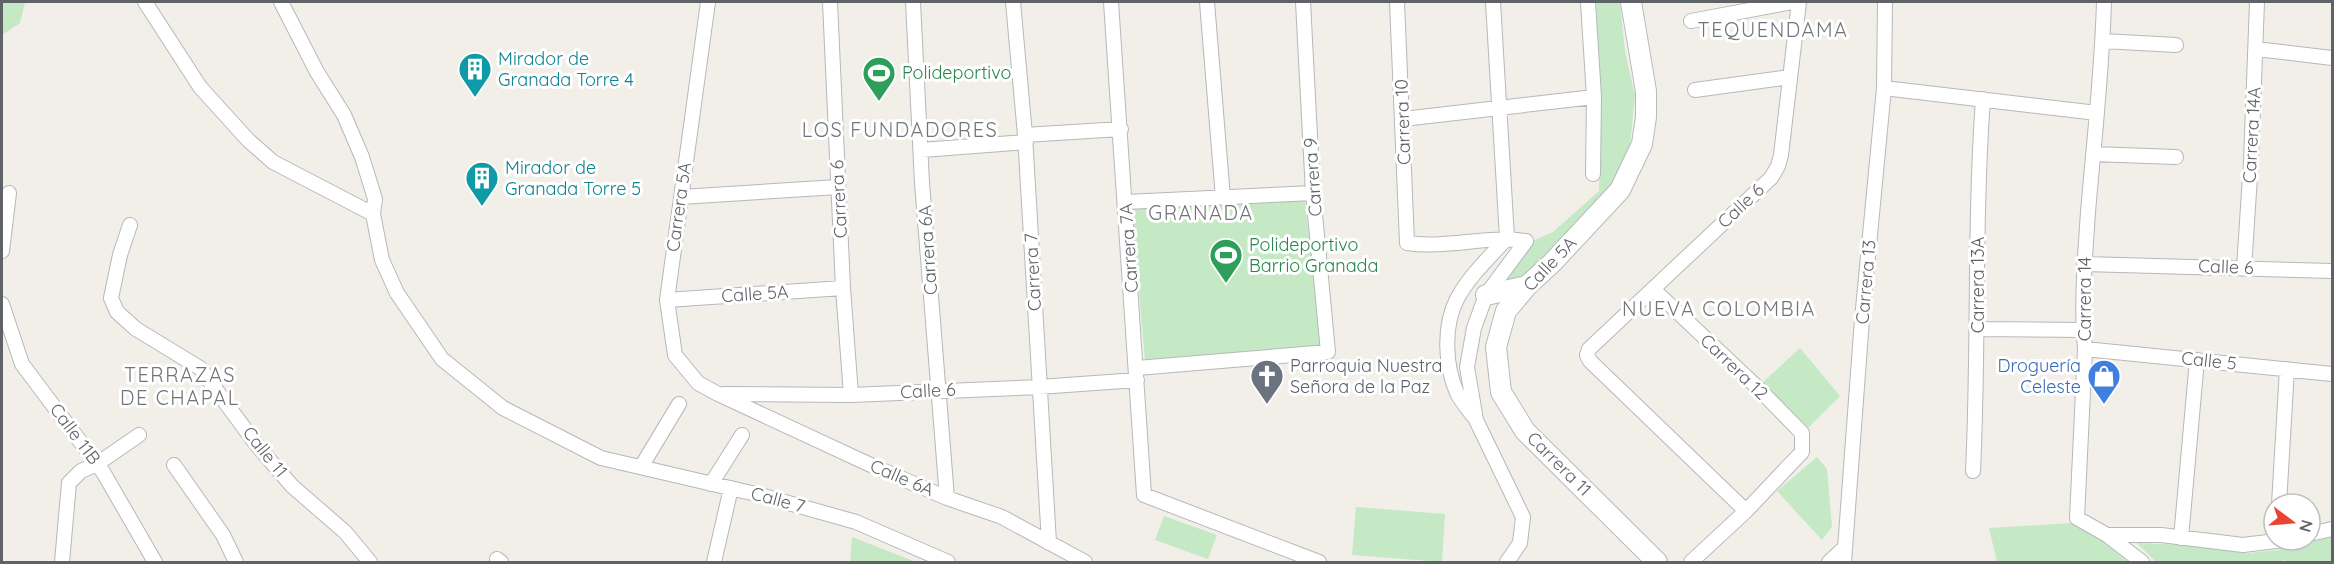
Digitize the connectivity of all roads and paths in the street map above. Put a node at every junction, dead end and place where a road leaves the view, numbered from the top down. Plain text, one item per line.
1 (145, 2) edge
2 (281, 2) edge
3 (708, 2) edge
4 (830, 2) edge
5 (913, 2) edge
6 (1013, 2) edge
7 (1111, 2) edge
8 (1207, 2) edge
9 (1303, 2) edge
10 (1397, 2) edge
11 (1493, 2) edge
12 (1588, 2) edge
13 (1630, 2) edge
14 (1792, 2) edge
15 (1799, 2) edge
16 (1886, 2) edge
17 (2104, 2) edge
18 (2257, 2) edge
19 (1691, 21) dead end
20 (2103, 41) junction
21 (2176, 45) dead end
22 (2257, 49) junction
23 (2332, 58) edge
24 (1790, 77) junction
25 (1884, 88) junction
26 (1695, 90) dead end
27 (1594, 97) junction
28 (1983, 99) junction
29 (1499, 107) junction
30 (2097, 113) junction
31 (1403, 119) junction
32 (1121, 129) junction
33 (1025, 139) junction
34 (922, 150) junction
35 (2093, 154) junction
36 (2176, 157) dead end
37 (1593, 174) dead end
38 (838, 187) junction
39 (9, 193) dead end
40 (1313, 193) junction
41 (681, 197) junction
42 (1223, 198) junction
43 (1126, 202) junction
44 (373, 214) junction
45 (130, 225) dead end
46 (1507, 238) junction
47 (2, 251) edge
48 (2084, 264) junction
49 (2244, 267) junction
50 (2332, 271) edge
51 (1527, 286) junction
52 (843, 288) junction
53 (1653, 289) junction
54 (1486, 295) junction
55 (667, 300) junction
56 (2, 304) edge
57 (1978, 328) junction
58 (2083, 330) junction
59 (1496, 347) joint
60 (2085, 349) junction
61 (1328, 352) joint
62 (2197, 360) junction
63 (2287, 369) junction
64 (1137, 374) junction
65 (2332, 374) edge
66 (1039, 387) junction
67 (938, 390) junction
68 (718, 394) junction
69 (851, 395) junction
70 (679, 404) dead end
71 (1476, 420) junction
72 (139, 435) dead end
73 (742, 435) dead end
74 (97, 464) junction
75 (174, 465) dead end
76 (641, 467) junction
77 (1973, 471) dead end
78 (711, 484) junction
79 (731, 488) junction
80 (2280, 492) edge
81 (946, 498) junction
82 (1746, 511) junction
83 (2107, 535) junction
84 (2181, 538) junction
85 (2262, 542) edge
86 (1049, 543) junction
87 (1844, 555) edge
88 (62, 562) edge
89 (154, 562) edge
90 (236, 562) edge
91 (370, 562) edge
92 (714, 562) edge
93 (948, 562) edge
94 (1085, 562) edge
95 (1319, 562) edge
96 (1507, 562) edge
97 (1657, 562) edge
98 (1691, 562) edge
99 (1829, 562) edge
100 (2142, 562) edge

1 - 44 street
2 - 44 street, Calle 7
3 - 41 street, Carrera 5A
4 - 38 street, Carrera 6
5 - 34 street, Carrera 6A
6 - 33 street, Carrera 7
7 - 32 street, Carrera 7A
8 - 42 street
9 - 40 street, Carrera 9
10 - 31 street, Carrera 10
11 - 29 street
12 - 27 street
13 - 51 street, Calle 5A
14 - 19 street
15 - 24 street, Calle 6
16 - 25 street, Carrera 13
17 - 20 street, Carrera 14
18 - 22 street, Carrera 14A
20 - 21 street
20 - 30 street, Carrera 14
22 - 23 street
22 - 49 street, Carrera 14A
24 - 26 street
24 - 53 street, Calle 6
25 - 28 street
25 - 87 street, Carrera 13
27 - 29 street
27 - 37 street
28 - 30 street
28 - 57 street, Carrera 13A
29 - 31 street
29 - 46 street
30 - 35 street, Carrera 14
31 - 46 street, Carrera 10
32 - 33 street
32 - 43 street, Carrera 7A
33 - 34 street
33 - 66 street, Carrera 7
34 - 67 street, Carrera 6A
35 - 36 street
35 - 48 street, Carrera 14
38 - 41 street
38 - 52 street, Carrera 6
39 - 47 street
40 - 42 street
40 - 61 street, Carrera 9
41 - 55 street, Carrera 5A
42 - 43 street
43 - 64 street, Carrera 7A
44 - 76 street, Calle 7
45 - 91 street, Calle 11
46 - 54 street
46 - 71 street
48 - 49 street, Calle 6
48 - 58 street, Carrera 14
49 - 50 street, Calle 6
51 - 54 street
51 - 59 street, Calle 5A
52 - 55 street, Calle 5A
52 - 69 street, Carrera 6
53 - 82 street, Carrera 12
53 - 82 street, Calle 6
54 - 71 street
55 - 68 street, Carrera 5A
56 - 74 street, Calle 11B
57 - 58 street
57 - 77 street, Carrera 13A
58 - 60 street, Carrera 14
59 - 97 street, Carrera 11
60 - 62 street, Calle 5
60 - 83 street, Carrera 14
61 - 64 street, Calle 6
62 - 63 street, Calle 5
62 - 84 street
63 - 65 street, Calle 5
63 - 80 street
64 - 66 street, Calle 6
64 - 95 street, Carrera 7A
66 - 67 street, Calle 6
66 - 86 street, Carrera 7
67 - 69 street, Calle 6
67 - 81 street, Carrera 6A
68 - 69 street, Calle 6
68 - 81 street, Calle 6A
70 - 76 street
71 - 96 street
72 - 74 street
73 - 78 street
74 - 88 street
74 - 89 street, Calle 11B
75 - 90 street
76 - 78 street, Calle 7
78 - 79 street, Calle 7
79 - 92 street
79 - 93 street, Calle 7
81 - 86 street, Calle 6A
82 - 98 street
83 - 84 street
83 - 100 street, Carrera 14
84 - 85 street
86 - 94 street, Calle 6A
87 - 99 street

